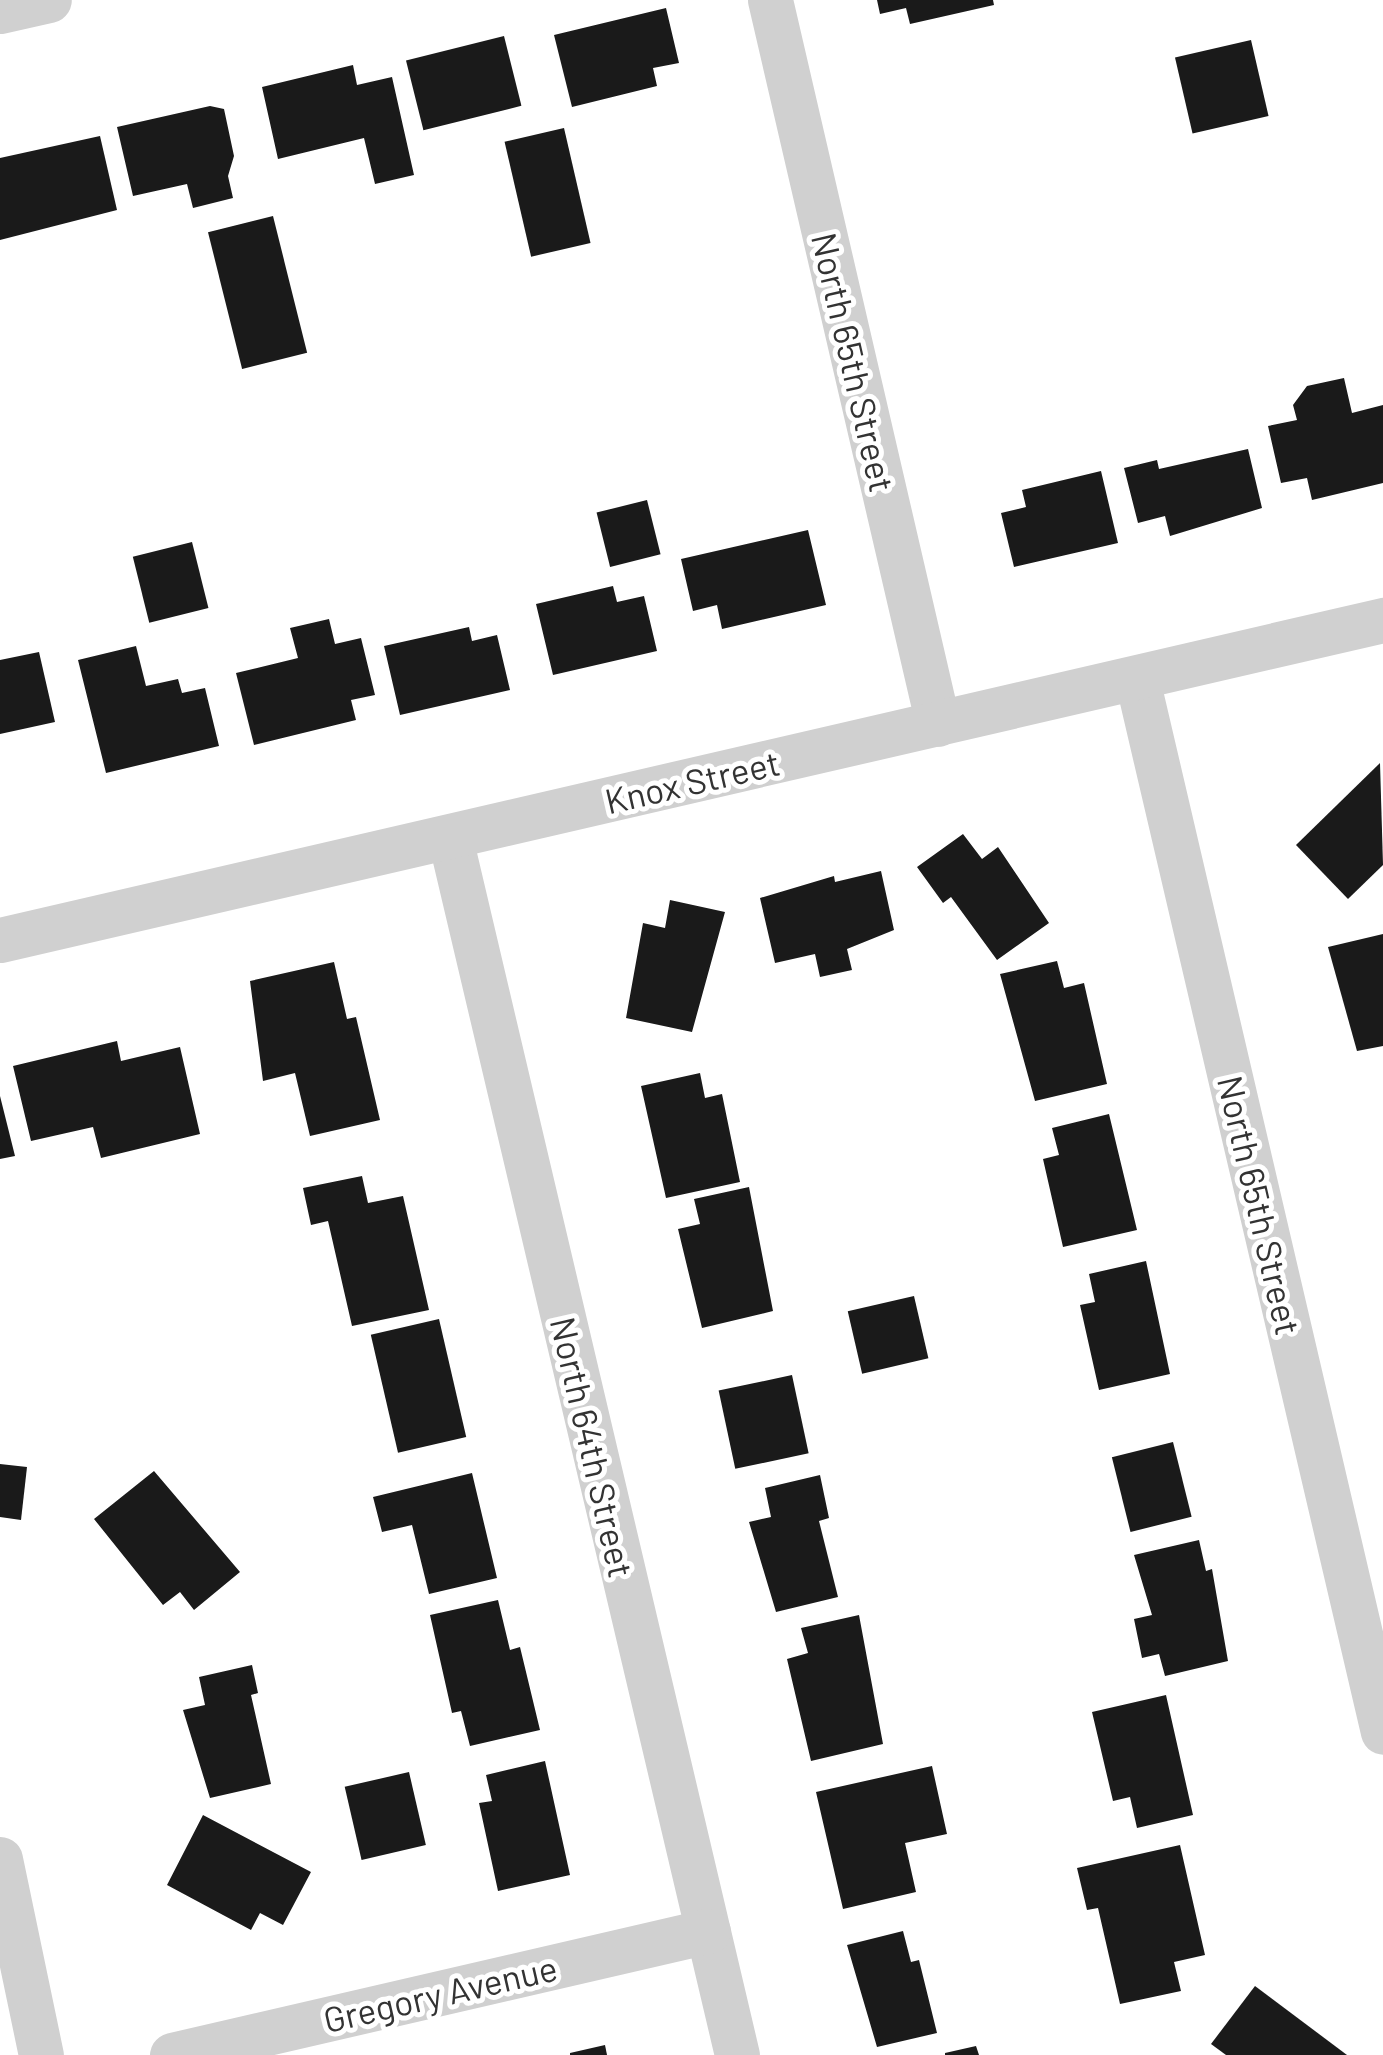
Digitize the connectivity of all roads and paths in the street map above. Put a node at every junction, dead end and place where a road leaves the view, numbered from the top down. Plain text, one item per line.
1 (49, 0) edge
2 (770, 0) edge
3 (0, 11) edge
4 (1383, 620) edge
5 (1137, 678) junction
6 (938, 724) junction
7 (450, 838) junction
8 (0, 940) edge
9 (1383, 1732) edge
10 (0, 1859) edge
11 (708, 1931) junction
12 (42, 2055) edge
13 (172, 2055) edge
14 (737, 2055) edge

1 - 3 street
2 - 6 street, North 65th Street
4 - 5 street, Knox Street
5 - 6 street, Knox Street
5 - 9 street, North 65th Street
6 - 7 street, Knox Street
7 - 8 street, Knox Street
7 - 11 street, North 64th Street
10 - 12 street
11 - 13 street, Gregory Avenue
11 - 14 street, North 64th Street

